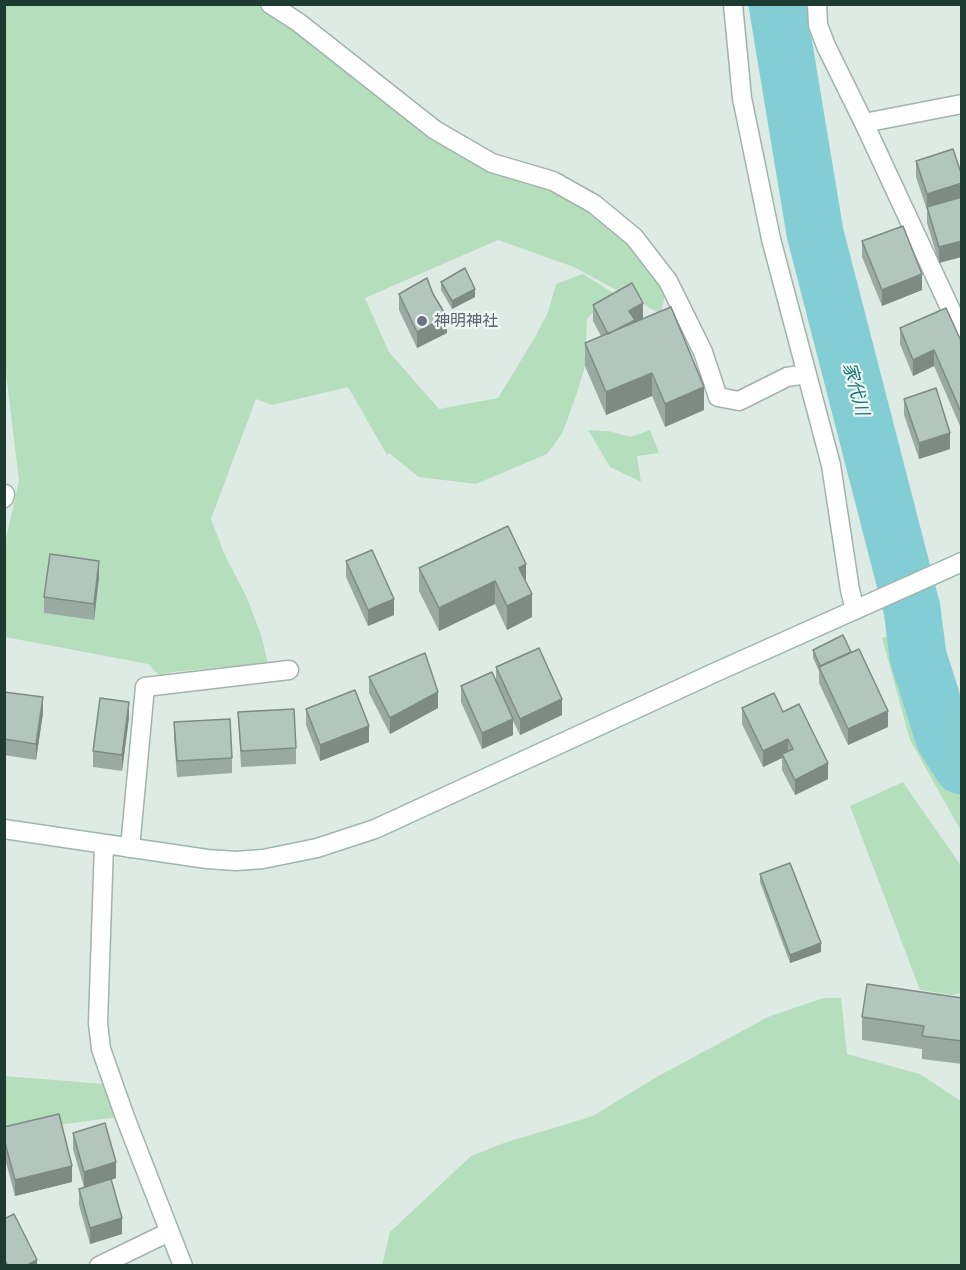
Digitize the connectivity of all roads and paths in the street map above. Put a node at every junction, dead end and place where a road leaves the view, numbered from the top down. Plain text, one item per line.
1 (270, 4) edge
2 (733, 4) edge
3 (817, 4) edge
4 (962, 104) edge
5 (864, 123) junction
6 (962, 334) edge
7 (807, 374) junction
8 (962, 562) edge
9 (862, 607) junction
10 (288, 670) dead end
11 (4, 829) edge
12 (104, 844) junction
13 (130, 848) junction
14 (169, 1232) junction
15 (99, 1266) edge
16 (183, 1266) edge

1 - 7 street
2 - 7 street
3 - 5 street
4 - 5 street
5 - 6 street
7 - 9 street
8 - 9 street
9 - 13 street
10 - 13 street
11 - 12 street
12 - 13 street
12 - 14 street
14 - 15 street
14 - 16 street

